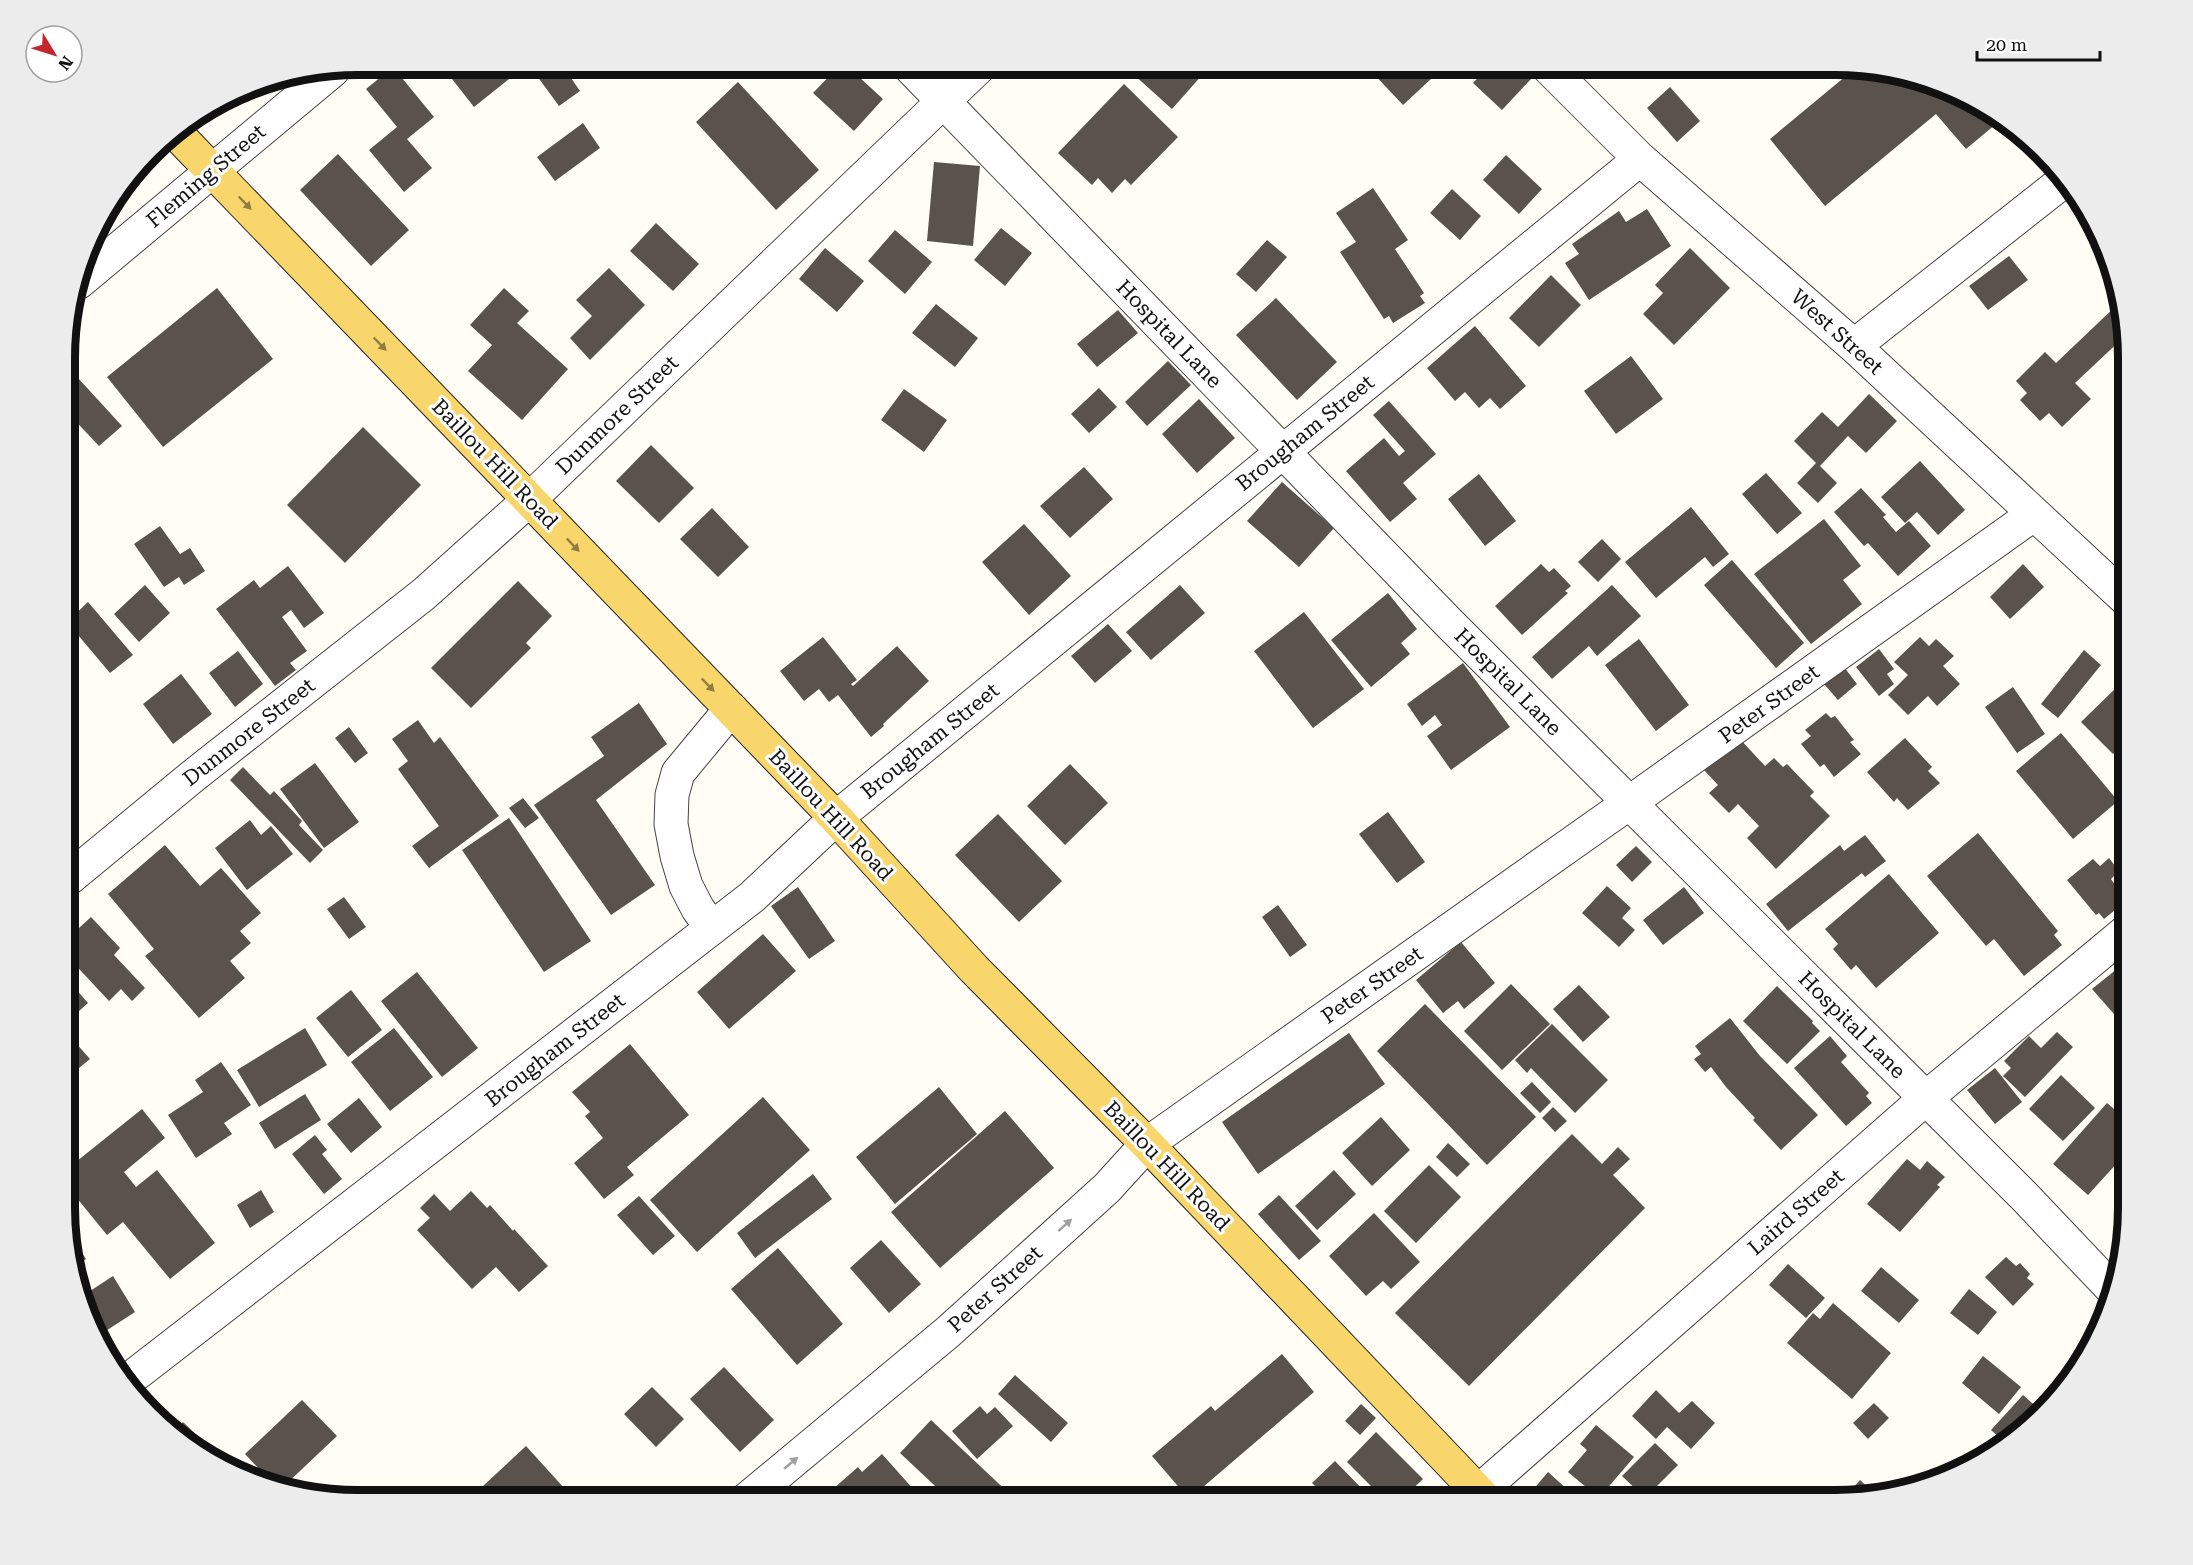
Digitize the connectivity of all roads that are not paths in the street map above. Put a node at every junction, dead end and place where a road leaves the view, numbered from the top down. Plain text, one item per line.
1 (917, 75) edge
2 (970, 75) edge
3 (1556, 75) edge
4 (324, 77) edge
5 (942, 101) junction
6 (180, 137) edge
7 (1640, 159) junction
8 (213, 170) junction
9 (2059, 185) edge
10 (88, 275) edge
11 (1854, 346) junction
12 (1283, 452) junction
13 (530, 500) junction
14 (2034, 514) junction
15 (2118, 592) edge
16 (731, 710) junction
17 (1629, 803) junction
18 (836, 818) junction
19 (75, 873) edge
20 (712, 928) junction
21 (2118, 938) edge
22 (1926, 1098) junction
23 (1147, 1144) junction
24 (2107, 1284) edge
25 (132, 1378) edge
26 (758, 1490) edge
27 (1471, 1490) edge
28 (1487, 1490) edge

1 - 5 street, Hospital Lane
2 - 5 street, Dunmore Street
3 - 7 street, West Street
4 - 8 street, Fleming Street
5 - 12 street, Hospital Lane
5 - 13 street, Dunmore Street
6 - 8 main road, Baillou Hill Road
7 - 11 street, West Street
7 - 12 street, Brougham Street
8 - 10 street, Fleming Street
8 -> 13 main road, Baillou Hill Road
9 - 11 street
11 - 14 street, West Street
12 - 17 street, Hospital Lane
12 - 18 street, Brougham Street
13 -> 16 main road, Baillou Hill Road
13 - 19 street, Dunmore Street
14 - 15 street, West Street
14 - 17 street, Peter Street
16 - 18 main road, Baillou Hill Road
16 - 20 street
17 - 22 street, Hospital Lane
17 - 23 street, Peter Street
18 - 20 street, Brougham Street
18 - 23 main road, Baillou Hill Road
20 - 25 street, Brougham Street
21 - 22 street, Laird Street
22 - 24 street, Hospital Lane
22 - 28 street, Laird Street
26 -> 23 street, Peter Street
23 - 27 main road, Baillou Hill Road

